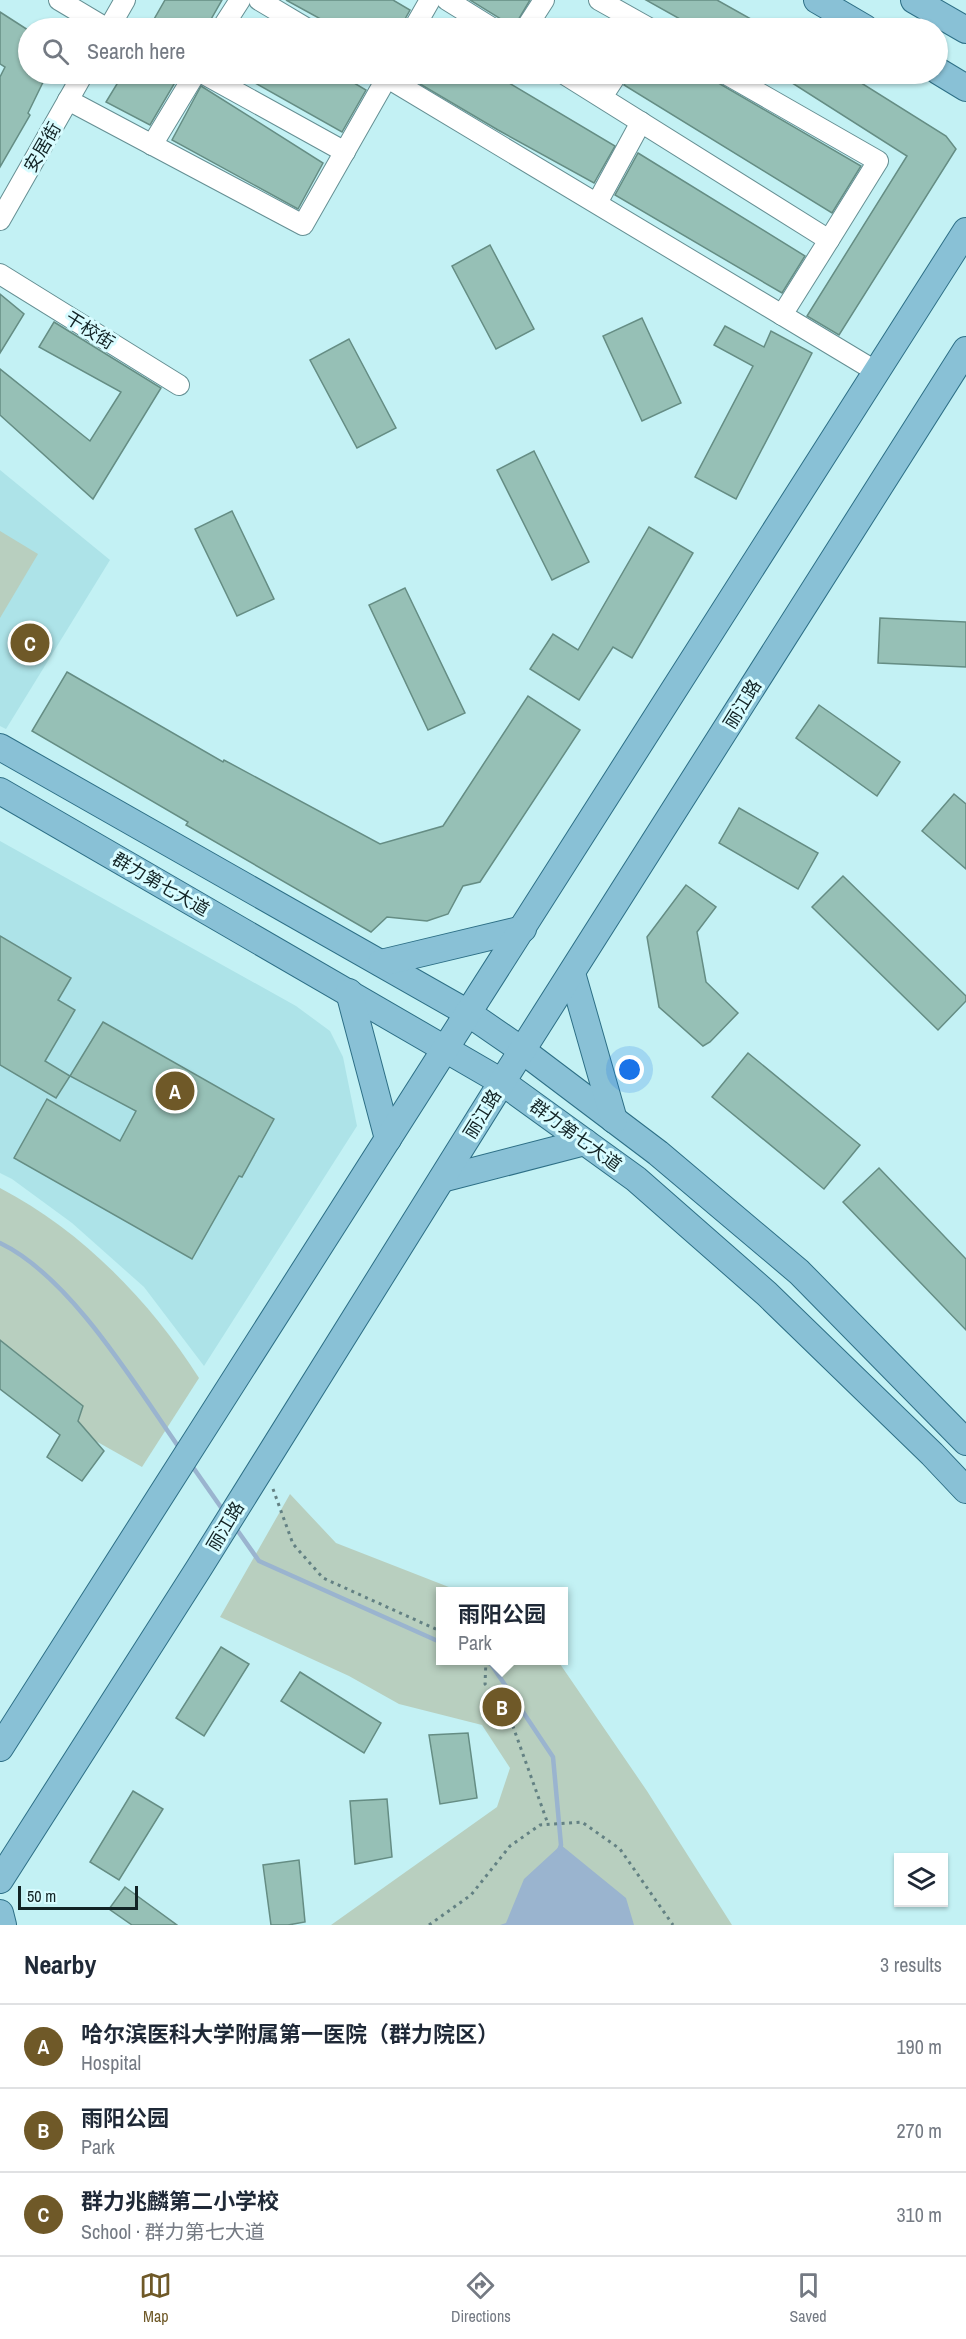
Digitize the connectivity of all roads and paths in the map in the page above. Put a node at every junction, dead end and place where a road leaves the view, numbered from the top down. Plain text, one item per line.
1 (59, 0) edge
2 (125, 0) edge
3 (240, 0) edge
4 (259, 0) edge
5 (430, 0) edge
6 (447, 0) edge
7 (544, 0) edge
8 (817, 0) edge
9 (914, 0) edge
10 (602, 1) edge
11 (90, 18) edge
12 (113, 18) edge
13 (228, 18) edge
14 (289, 18) edge
15 (420, 18) edge
16 (476, 18) edge
17 (532, 18) edge
18 (630, 18) edge
19 (848, 18) edge
20 (945, 18) edge
21 (948, 20) edge
22 (966, 30) edge
23 (948, 77) edge
24 (77, 84) edge
25 (189, 84) edge
26 (222, 84) edge
27 (381, 84) edge
28 (401, 84) edge
29 (581, 84) edge
30 (610, 84) edge
31 (743, 84) edge
32 (966, 88) edge
33 (602, 97) junction
34 (68, 100) junction
35 (641, 122) junction
36 (152, 145) junction
37 (345, 152) junction
38 (597, 203) junction
39 (0, 220) edge
40 (966, 231) edge
41 (829, 240) junction
42 (0, 274) edge
43 (782, 315) junction
44 (966, 350) edge
45 (877, 372) junction
46 (179, 385) dead end
47 (0, 747) edge
48 (0, 791) edge
49 (523, 929) junction
50 (381, 963) junction
51 (572, 973) junction
52 (349, 992) junction
53 (468, 1013) junction
54 (446, 1048) junction
55 (523, 1051) junction
56 (502, 1082) junction
57 (614, 1120) junction
58 (388, 1139) junction
59 (585, 1142) junction
60 (442, 1179) junction
61 (966, 1442) edge
62 (264, 1461) junction
63 (966, 1490) edge
64 (436, 1629) edge
65 (486, 1665) edge
66 (0, 1749) edge
67 (549, 1824) junction
68 (0, 1880) edge
69 (0, 1913) edge
70 (3, 1925) edge
71 (429, 1925) edge
72 (673, 1925) edge

1 - 11 street
2 - 12 street
3 - 13 street
4 - 14 street
5 - 15 street
6 - 16 street
7 - 17 street
8 - 19 main road
9 - 20 main road
10 - 18 street
21 - 22 main road
23 - 32 main road
24 - 34 street, 安居街
25 - 36 street
26 - 37 street
27 - 37 street
28 - 38 street
29 - 33 street
30 - 33 street
31 - 41 street
33 - 35 street
34 - 36 street
34 - 39 street, 安居街
35 - 38 street
35 - 41 street
36 - 37 street
38 - 43 street
40 - 45 main road
41 - 43 street
42 - 46 street, 干校街
43 - 45 street
44 - 51 main road, 丽江路
45 - 49 main road
47 - 50 main road, 群力第七大道
48 - 52 main road, 群力第七大道
49 - 50 main road
49 - 53 main road
50 - 53 main road, 群力第七大道
51 - 55 main road, 丽江路
51 - 57 main road
52 - 54 main road, 群力第七大道
52 - 58 main road
53 - 54 main road
53 - 55 main road, 群力第七大道
54 - 56 main road, 群力第七大道
54 - 58 main road
55 - 56 main road, 丽江路
55 - 57 main road, 群力第七大道
56 - 59 main road, 群力第七大道
56 - 60 main road, 丽江路
57 - 61 main road, 群力第七大道
58 - 66 main road
59 - 60 main road
59 - 63 main road, 群力第七大道
60 - 62 main road, 丽江路
62 - 64 path
62 - 68 main road, 丽江路
65 - 67 path
67 - 71 path
67 - 72 path
69 - 70 main road

